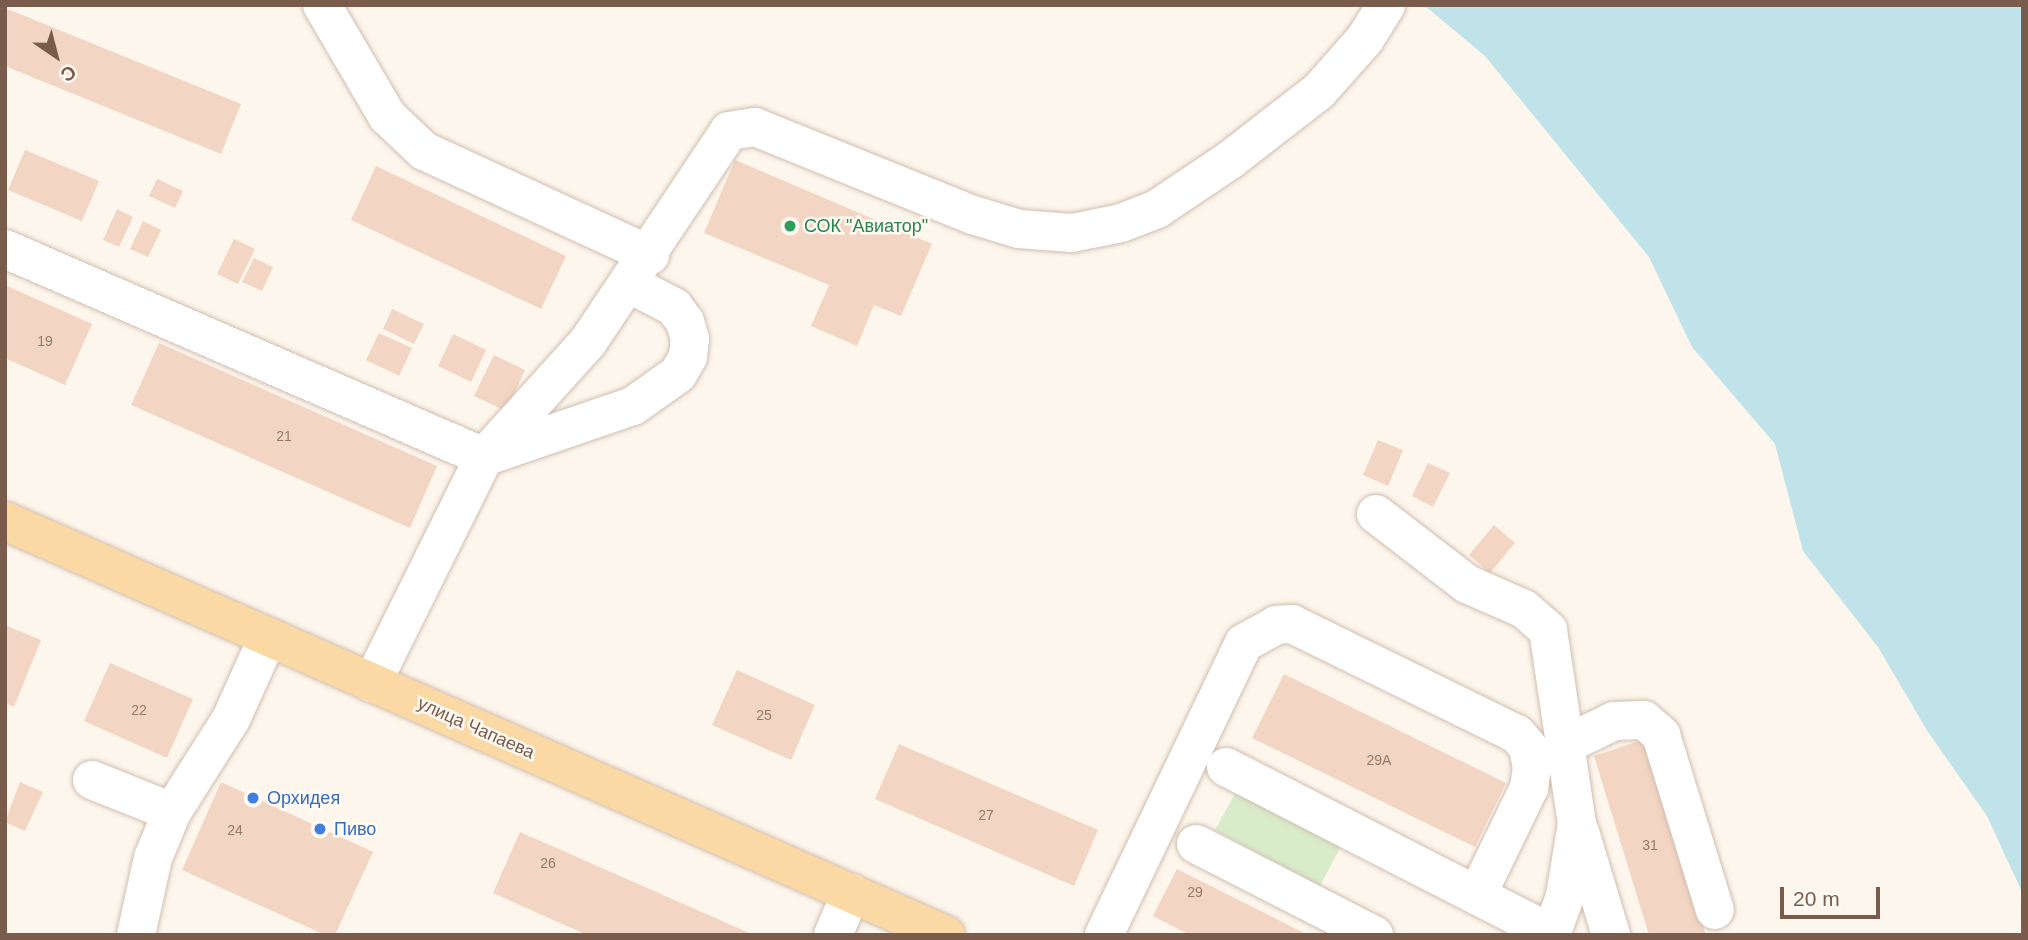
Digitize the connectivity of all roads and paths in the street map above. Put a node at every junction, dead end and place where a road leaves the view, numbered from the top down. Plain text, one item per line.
1 (322, 5) edge
2 (1386, 5) edge
3 (5, 249) edge
4 (640, 270) junction
5 (484, 457) junction
6 (1376, 514) dead end
7 (5, 521) edge
8 (268, 637) junction
9 (372, 683) junction
10 (1567, 744) junction
11 (1226, 767) dead end
12 (92, 780) dead end
13 (172, 812) junction
14 (1577, 823) junction
15 (1196, 844) dead end
16 (851, 893) junction
17 (1477, 895) junction
18 (1715, 910) dead end
19 (1551, 934) edge
20 (136, 935) edge
21 (833, 935) edge
22 (946, 935) edge
23 (1104, 935) edge
24 (1374, 935) edge
25 (1611, 935) edge

1 - 4 street
2 - 4 street
3 - 5 street
4 - 5 street
4 - 5 street
5 - 9 street
6 - 10 street
7 - 8 main road, улица Чапаева
8 - 9 main road, улица Чапаева
8 - 13 street
9 - 16 main road, улица Чапаева
10 - 14 street
10 - 18 street
11 - 17 street
12 - 13 street
13 - 20 street
14 - 19 street
14 - 25 street
15 - 24 street
16 - 21 street
16 - 22 main road, улица Чапаева
17 - 19 street
17 - 23 street

